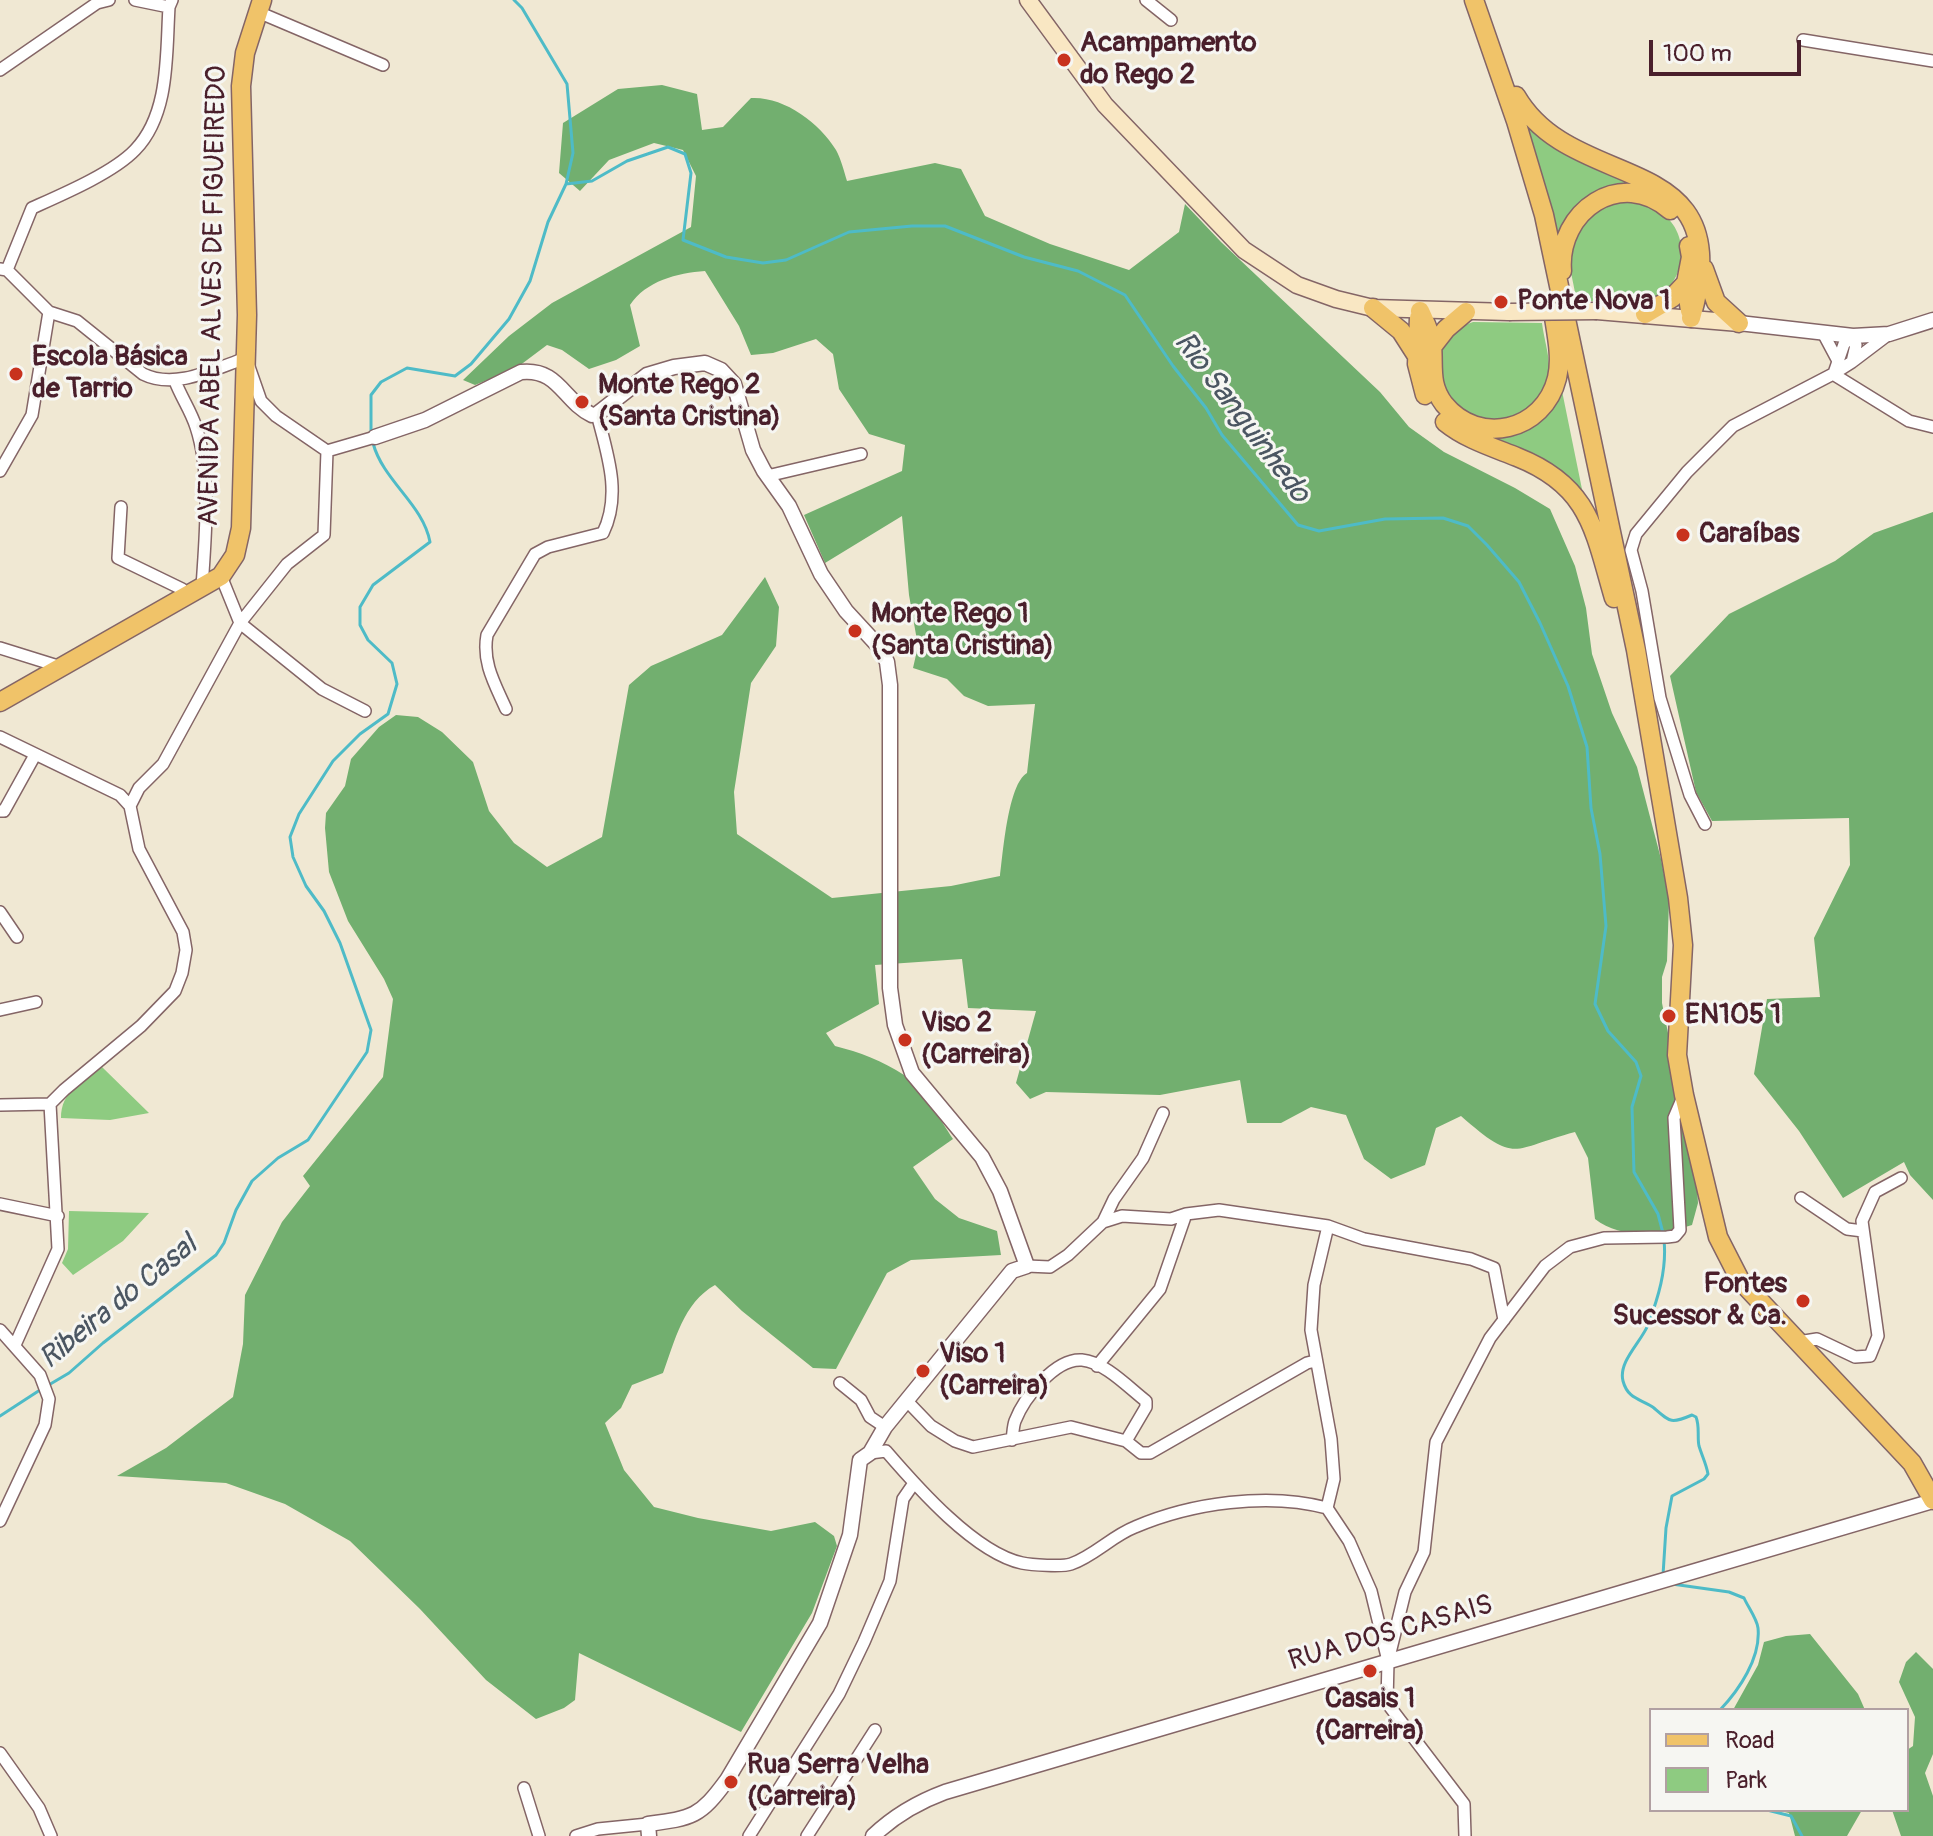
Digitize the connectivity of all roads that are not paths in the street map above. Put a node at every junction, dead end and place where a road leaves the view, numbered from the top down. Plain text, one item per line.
1 (109, 0) edge
2 (135, 0) edge
3 (1028, 0) edge
4 (1146, 0) edge
5 (1465, 0) edge
6 (1474, 0) edge
7 (170, 4) edge
8 (260, 6) edge
9 (1171, 20) dead end
10 (1803, 40) dead end
11 (1933, 61) edge
12 (383, 65) dead end
13 (0, 70) edge
14 (1702, 263) junction
15 (4, 270) edge
16 (1686, 283) junction
17 (1373, 308) junction
18 (1420, 311) junction
19 (49, 312) junction
20 (1466, 312) junction
21 (1645, 314) junction
22 (1691, 318) junction
23 (1933, 320) edge
24 (1739, 323) junction
25 (1556, 329) junction
26 (1823, 333) junction
27 (1889, 334) junction
28 (1853, 336) junction
29 (1424, 351) junction
30 (1573, 353) junction
31 (246, 358) junction
32 (1852, 362) junction
33 (1836, 368) junction
34 (175, 381) junction
35 (597, 414) junction
36 (1932, 425) edge
37 (371, 438) joint
38 (327, 451) junction
39 (861, 454) dead end
40 (0, 471) edge
41 (767, 476) junction
42 (121, 507) dead end
43 (221, 576) junction
44 (194, 593) junction
45 (1618, 613) junction
46 (240, 623) junction
47 (0, 648) edge
48 (61, 667) junction
49 (0, 702) edge
50 (506, 709) dead end
51 (365, 711) dead end
52 (0, 737) edge
53 (35, 755) junction
54 (1656, 781) junction
55 (130, 806) junction
56 (0, 811) edge
57 (1705, 824) dead end
58 (0, 912) edge
59 (17, 937) dead end
60 (36, 1002) dead end
61 (0, 1010) edge
62 (1684, 1095) junction
63 (50, 1104) junction
64 (0, 1105) edge
65 (1163, 1113) dead end
66 (1901, 1178) dead end
67 (1801, 1198) dead end
68 (0, 1204) edge
69 (1186, 1214) junction
70 (58, 1216) junction
71 (1103, 1222) junction
72 (1328, 1226) junction
73 (1863, 1231) junction
74 (1027, 1266) junction
75 (1504, 1320) junction
76 (0, 1330) edge
77 (1798, 1342) junction
78 (15, 1345) junction
79 (1315, 1361) junction
80 (1097, 1366) junction
81 (840, 1383) dead end
82 (906, 1400) junction
83 (885, 1427) junction
84 (1012, 1440) junction
85 (1126, 1441) junction
86 (870, 1453) junction
87 (914, 1483) junction
88 (1933, 1500) edge
89 (1327, 1508) junction
90 (0, 1521) edge
91 (1388, 1661) junction
92 (875, 1730) dead end
93 (0, 1753) edge
94 (524, 1788) dead end
95 (649, 1830) edge
96 (50, 1834) edge
97 (539, 1836) edge
98 (576, 1836) edge
99 (749, 1836) edge
100 (807, 1836) edge
101 (873, 1836) edge
102 (1465, 1836) edge

1 - 13 street
2 - 7 street
3 - 17 main road
4 - 9 street
5 - 25 main road
6 - 14 main road
6 - 30 main road
7 - 15 street
8 - 12 street
8 - 31 main road, AVENIDA ABEL ALVES DE FIGUEIREDO
10 - 11 street
14 - 22 main road
14 - 24 main road
15 - 19 street
16 - 21 main road
16 - 22 main road
16 - 30 main road
17 - 18 main road
17 - 29 main road
18 - 20 main road
18 - 29 main road
19 - 34 street
19 - 40 street
20 - 21 main road, bridge
20 - 29 main road
21 - 22 main road
22 - 24 main road
23 - 27 street
24 - 26 street
25 - 29 main road
25 - 45 main road
26 - 28 street
26 - 33 street
27 - 28 street
27 - 32 street
28 - 32 street
28 - 33 street
29 - 45 main road
30 - 54 main road
31 - 34 street
31 - 38 street
31 - 43 main road, AVENIDA ABEL ALVES DE FIGUEIREDO
32 - 33 street
33 - 36 street
33 - 57 street
34 - 44 street
35 - 37 street
35 - 41 street
35 - 50 street
37 - 38 street
38 - 46 street
39 - 41 street
41 - 74 street
42 - 44 street
43 - 44 main road
43 - 46 street
44 - 48 main road
45 - 54 main road
46 - 51 street
46 - 55 street
47 - 48 street
48 - 49 main road
52 - 53 street
53 - 55 street
53 - 56 street
54 - 62 main road
55 - 63 street
58 - 59 street
60 - 61 street
62 - 75 street
62 - 77 main road
63 - 64 street
63 - 70 street
65 - 71 street
66 - 73 street
67 - 73 street
68 - 70 street
69 - 71 street
69 - 72 street
69 - 80 street
70 - 78 street
71 - 74 street
72 - 75 street
72 - 79 street
73 - 77 street
74 - 82 street
75 - 91 street
76 - 78 street
77 - 88 main road
78 - 90 street
79 - 85 street
79 - 89 street
80 - 84 street
80 - 85 street
81 - 83 street
82 - 83 street
82 - 84 street
83 - 86 street
84 - 85 street
86 - 87 street
86 - 95 street
87 - 89 street
87 - 99 street
88 - 91 street, RUA DOS CASAIS
89 - 91 street
91 - 101 street, RUA DOS CASAIS
91 - 102 street
92 - 100 street
93 - 96 street
94 - 97 street
95 - 98 street

